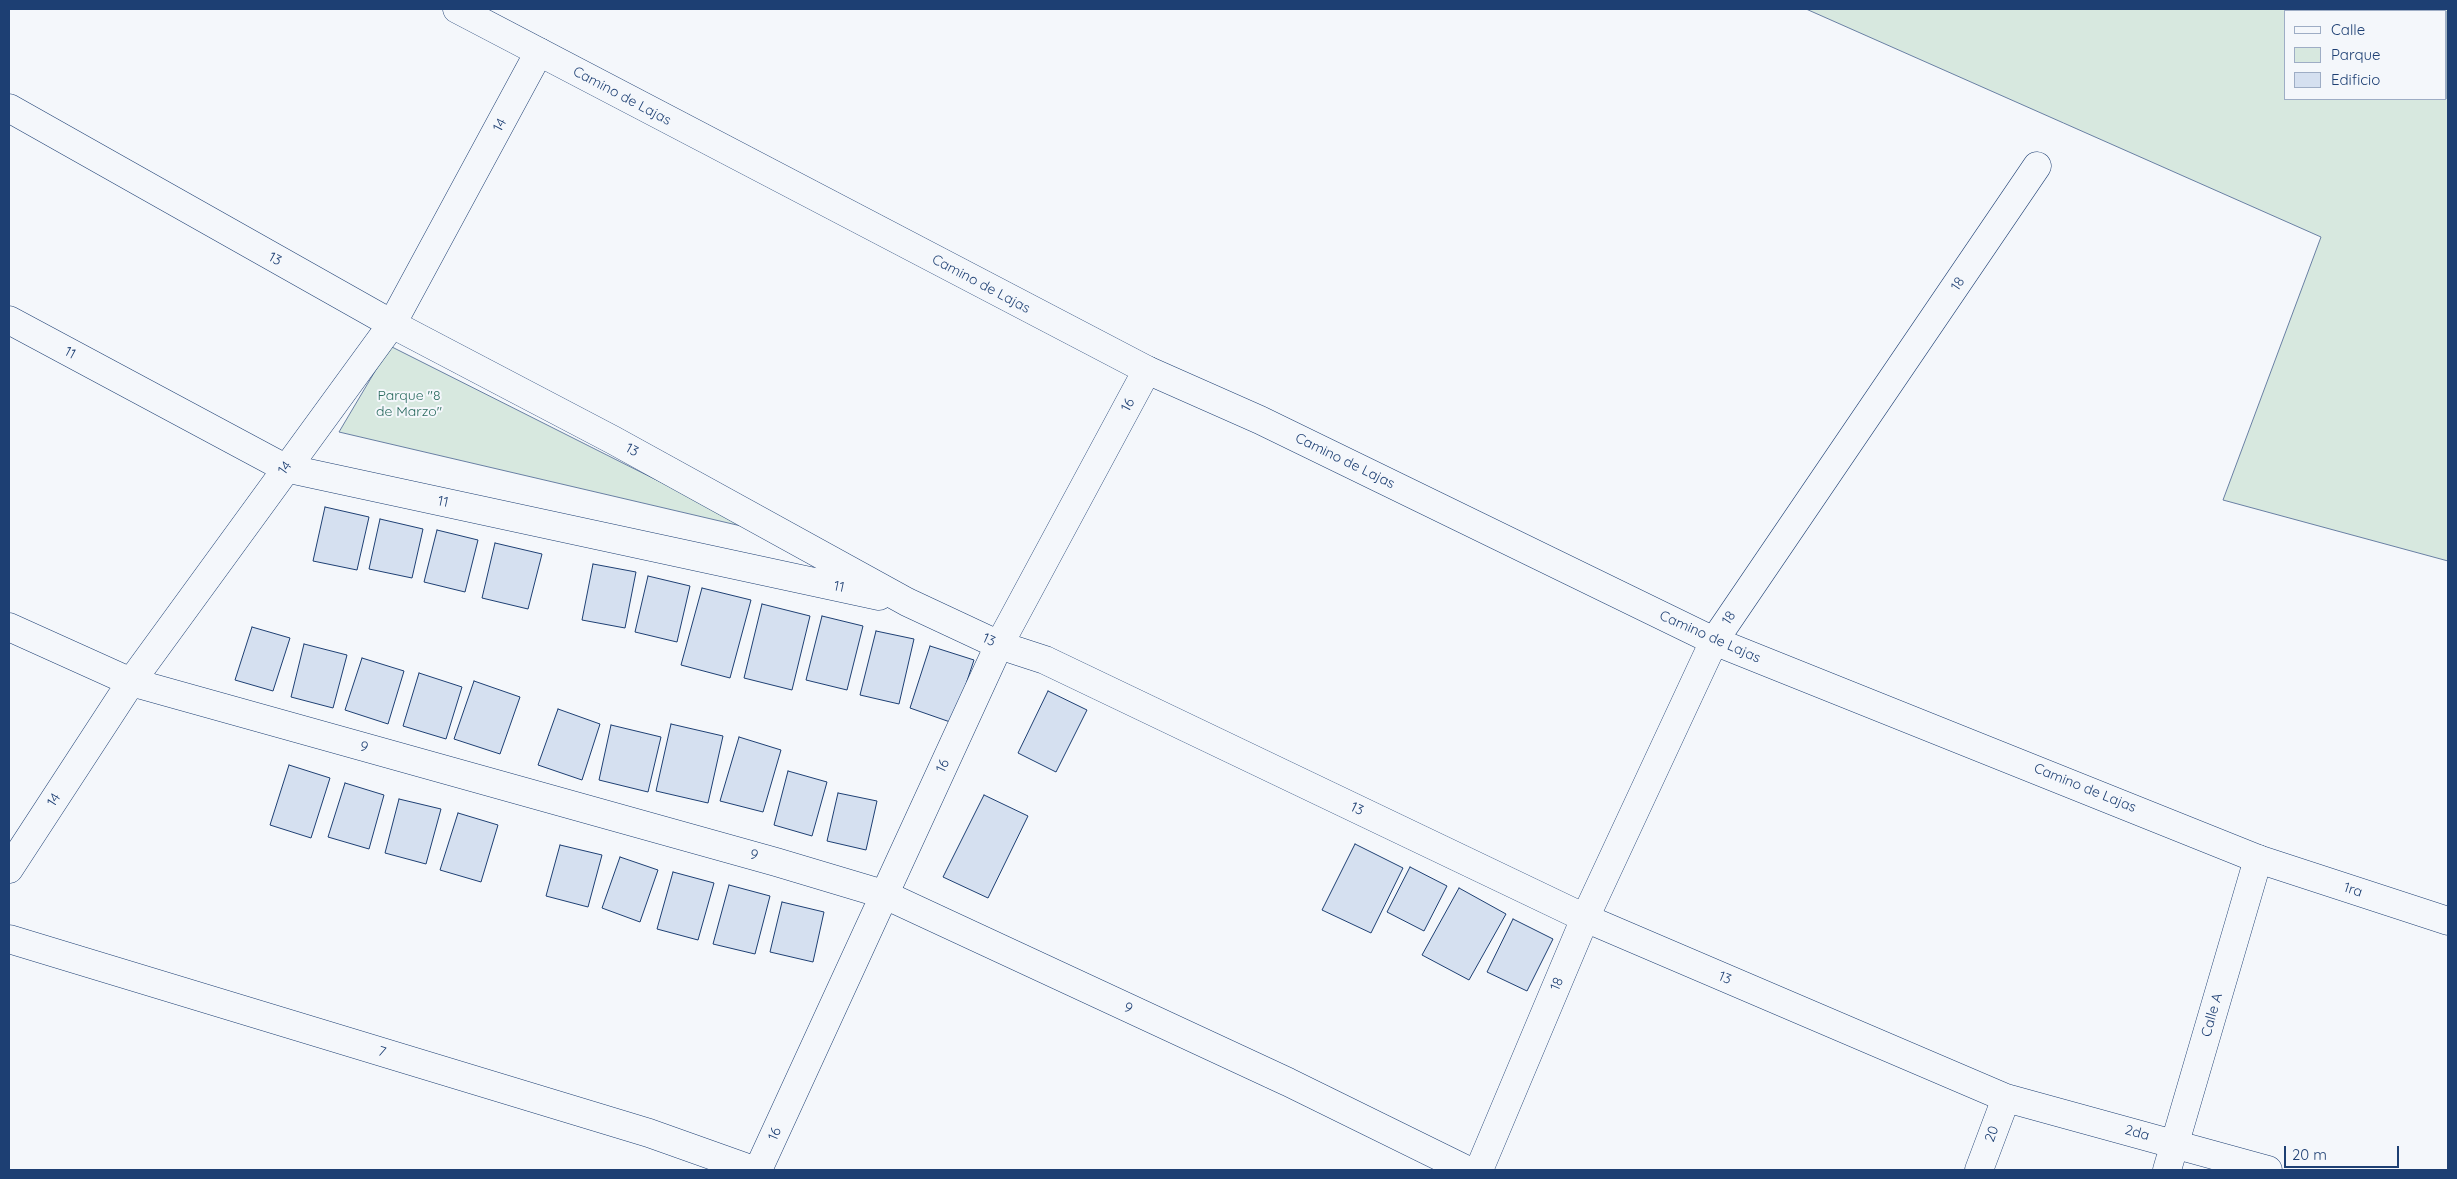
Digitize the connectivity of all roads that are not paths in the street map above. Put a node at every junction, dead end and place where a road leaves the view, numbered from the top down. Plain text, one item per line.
1 (457, 9) edge
2 (539, 52) junction
3 (9, 108) edge
4 (2037, 166) dead end
5 (9, 320) edge
6 (392, 324) junction
7 (1146, 370) junction
8 (285, 468) junction
9 (907, 602) junction
10 (9, 627) edge
11 (1714, 641) junction
12 (999, 645) junction
13 (131, 682) junction
14 (2258, 859) junction
15 (9, 869) edge
16 (883, 894) junction
17 (1585, 918) junction
18 (2448, 921) edge
19 (9, 939) edge
20 (2006, 1098) junction
21 (2174, 1143) junction
22 (753, 1170) edge
23 (758, 1170) edge
24 (1467, 1170) edge
25 (1480, 1170) edge
26 (1979, 1170) edge
27 (2167, 1170) edge
28 (2268, 1170) edge

1 - 2 street, Camino de Lajas
2 - 6 street, 14
2 - 7 street, Camino de Lajas
3 - 6 street, 13
4 - 11 street, 18
5 - 8 street, 11
6 - 8 street, 14
6 - 9 street, 13
7 - 11 street, Camino de Lajas
7 - 12 street, 16
8 - 9 street, 11
8 - 13 street, 14
9 - 12 street, 13
10 - 13 street, 9
11 - 14 street, Camino de Lajas
11 - 17 street, 18
12 - 16 street, 16
12 - 17 street, 13
13 - 15 street, 14
13 - 16 street, 9
14 - 18 street, 1ra
14 - 21 street, Calle A
16 - 23 street, 16
16 - 24 street, 9
17 - 20 street, 13
17 - 25 street, 18
19 - 22 street, 7
20 - 21 street, 2da
20 - 26 street, 20
21 - 27 street, Calle A
21 - 28 street, 2da

